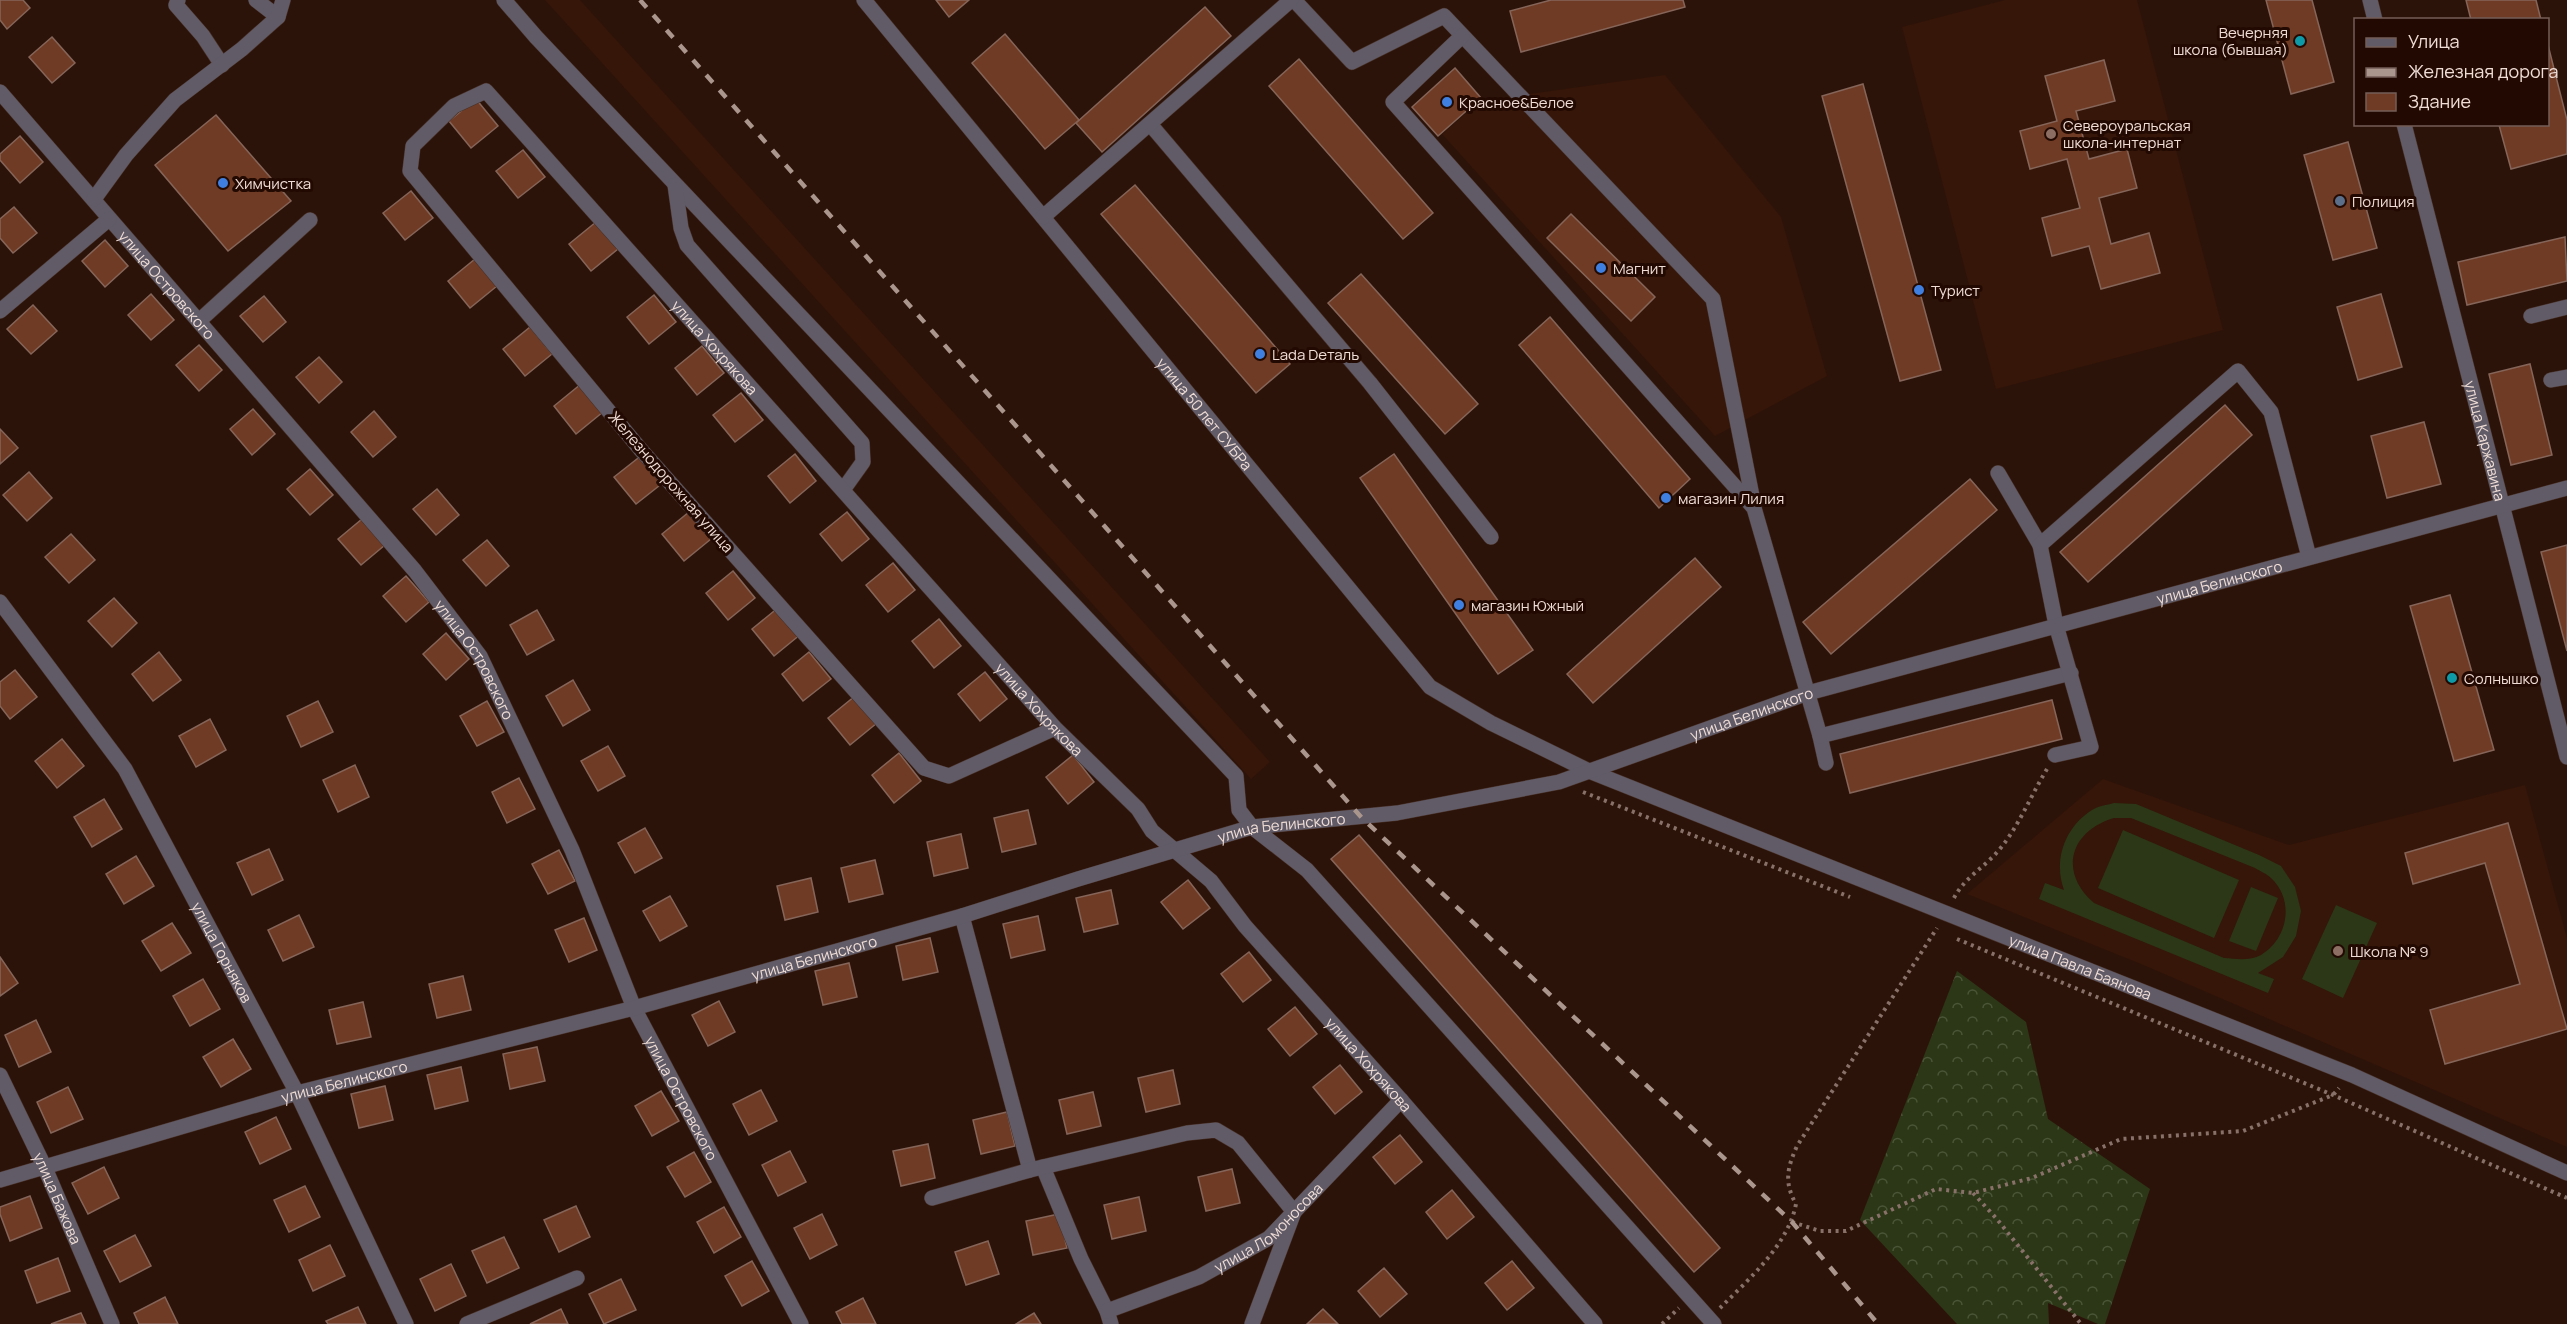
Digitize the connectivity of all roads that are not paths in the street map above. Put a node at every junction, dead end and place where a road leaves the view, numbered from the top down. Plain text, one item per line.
1 (178, 0) edge
2 (256, 0) edge
3 (283, 0) edge
4 (504, 0) edge
5 (864, 0) edge
6 (1293, 0) edge
7 (2370, 0) edge
8 (278, 17) junction
9 (2374, 18) edge
10 (1462, 36) junction
11 (222, 65) junction
12 (486, 91) joint
13 (0, 92) edge
14 (1150, 124) junction
15 (2405, 126) edge
16 (675, 184) junction
17 (94, 199) junction
18 (1043, 217) junction
19 (109, 219) junction
20 (310, 220) dead end
21 (2567, 307) edge
22 (0, 311) edge
23 (2531, 316) dead end
24 (199, 321) junction
25 (2567, 377) edge
26 (2551, 380) dead end
27 (1998, 473) dead end
28 (2567, 488) edge
29 (843, 490) junction
30 (2501, 505) junction
31 (1754, 508) junction
32 (1491, 537) dead end
33 (2040, 545) junction
34 (2309, 556) junction
35 (0, 602) edge
36 (2056, 625) junction
37 (2071, 673) junction
38 (1808, 693) junction
39 (1056, 728) junction
40 (1820, 736) junction
41 (2055, 755) road end
42 (2567, 757) edge
43 (1826, 763) dead end
44 (1589, 771) junction
45 (1252, 827) junction
46 (1175, 849) junction
47 (962, 916) junction
48 (634, 1008) junction
49 (0, 1076) edge
50 (297, 1093) junction
51 (1401, 1100) junction
52 (45, 1168) junction
53 (1037, 1168) junction
54 (2567, 1173) edge
55 (0, 1180) edge
56 (932, 1198) dead end
57 (1294, 1212) junction
58 (577, 1278) dead end
59 (1109, 1318) edge
60 (1711, 1322) edge
61 (112, 1324) edge
62 (406, 1324) edge
63 (467, 1324) edge
64 (801, 1324) edge
65 (1252, 1324) edge
66 (1595, 1324) edge

1 - 11 street
2 - 8 street
3 - 8 street
4 - 16 street
5 - 18 street, улица 50 лет СУБРа
6 - 10 street
6 - 14 street
7 - 9 street
8 - 11 street
10 - 31 street
10 - 31 street
11 - 17 street
12 - 29 street, улица Хохрякова
12 - 39 street, Железнодорожная улица
13 - 17 street, улица Островского
14 - 18 street
14 - 32 street
15 - 30 street, улица Каржавина
16 - 29 street
16 - 45 street
17 - 19 street, улица Островского
18 - 44 street, улица 50 лет СУБРа
19 - 22 street
19 - 24 street, улица Островского
20 - 24 street
21 - 23 street
24 - 48 street, улица Островского
25 - 26 street
27 - 33 street
28 - 30 street, улица Белинского
29 - 39 street, улица Хохрякова
30 - 34 street, улица Белинского
30 - 42 street, улица Каржавина
31 - 38 street
33 - 34 street
33 - 36 street
34 - 36 street, улица Белинского
35 - 50 street, улица Горняков
36 - 37 street
36 - 38 street, улица Белинского
37 - 40 street
37 - 41 street
38 - 40 street
38 - 44 street, улица Белинского
39 - 46 street, улица Хохрякова
40 - 43 street
44 - 45 street, улица Белинского
44 - 54 street, улица Павла Баянова
45 - 46 street, улица Белинского
45 - 60 street
46 - 47 street, улица Белинского
46 - 51 street, улица Хохрякова
47 - 48 street, улица Белинского
47 - 53 street
48 - 50 street, улица Белинского
48 - 64 street, улица Островского
49 - 52 street, улица Бажова
50 - 52 street, улица Белинского
50 - 62 street, улица Горняков
51 - 57 street, улица Ломоносова
51 - 66 street, улица Хохрякова
52 - 55 street, улица Белинского
52 - 61 street, улица Бажова
53 - 56 street
53 - 57 street
53 - 59 street
57 - 59 street, улица Ломоносова
57 - 65 street
58 - 63 street

